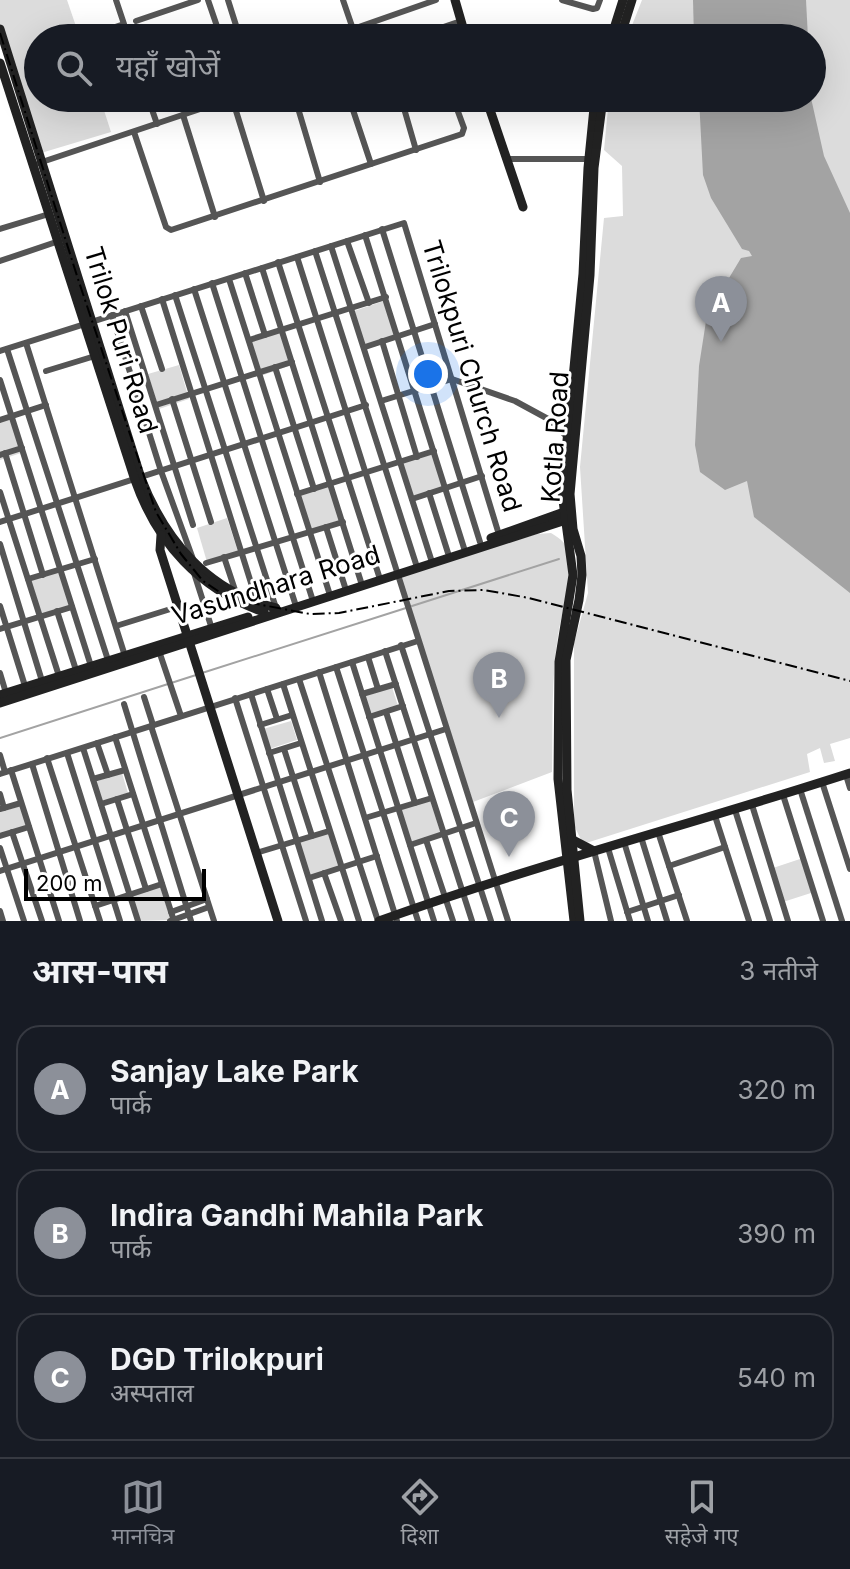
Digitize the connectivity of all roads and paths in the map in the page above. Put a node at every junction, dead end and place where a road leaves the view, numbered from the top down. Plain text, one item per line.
1 (116, 0) edge
2 (198, 0) edge
3 (208, 0) edge
4 (228, 0) edge
5 (343, 0) edge
6 (436, 0) edge
7 (455, 0) edge
8 (562, 0) edge
9 (600, 0) edge
10 (623, 0) edge
11 (632, 0) edge
12 (136, 21) dead end
13 (461, 21) junction
14 (124, 24) edge
15 (216, 24) edge
16 (236, 24) edge
17 (351, 24) edge
18 (367, 24) edge
19 (455, 24) edge
20 (462, 24) edge
21 (615, 24) edge
22 (624, 24) edge
23 (0, 29) edge
24 (0, 63) edge
25 (4, 88) edge
26 (153, 112) edge
27 (192, 112) edge
28 (237, 112) edge
29 (299, 112) edge
30 (354, 112) edge
31 (405, 112) edge
32 (458, 112) edge
33 (491, 112) edge
34 (594, 112) edge
35 (601, 112) edge
36 (183, 115) junction
37 (157, 124) junction
38 (134, 132) junction
39 (416, 150) junction
40 (507, 159) junction
41 (589, 159) junction
42 (38, 164) junction
43 (371, 164) junction
44 (320, 182) junction
45 (264, 201) junction
46 (523, 207) dead end
47 (49, 214) junction
48 (215, 217) junction
49 (0, 229) edge
50 (382, 229) junction
51 (365, 235) junction
52 (62, 240) junction
53 (347, 241) junction
54 (331, 246) junction
55 (315, 251) junction
56 (297, 257) junction
57 (0, 261) edge
58 (278, 262) junction
59 (262, 268) junction
60 (245, 273) junction
61 (229, 279) junction
62 (212, 283) junction
63 (194, 289) junction
64 (175, 295) junction
65 (386, 297) junction
66 (162, 299) junction
67 (369, 303) junction
68 (141, 306) junction
69 (352, 308) junction
70 (125, 311) junction
71 (336, 313) junction
72 (112, 315) junction
73 (317, 319) junction
74 (89, 323) junction
75 (298, 324) junction
76 (435, 324) junction
77 (281, 330) junction
78 (414, 330) junction
79 (265, 335) junction
80 (398, 336) junction
81 (249, 340) junction
82 (382, 341) junction
83 (26, 343) junction
84 (365, 347) junction
85 (4, 350) edge
86 (95, 356) junction
87 (292, 362) junction
88 (275, 367) junction
89 (162, 369) dead end
90 (46, 371) dead end
91 (259, 372) junction
92 (242, 377) junction
93 (452, 379) junction
94 (0, 380) edge
95 (225, 383) junction
96 (431, 385) junction
97 (206, 389) junction
98 (414, 389) junction
99 (191, 393) junction
100 (399, 395) junction
101 (172, 399) junction
102 (381, 401) junction
103 (46, 405) junction
104 (156, 405) junction
105 (366, 405) junction
106 (27, 411) junction
107 (346, 412) junction
108 (570, 415) junction
109 (11, 417) junction
110 (328, 418) junction
111 (0, 420) edge
112 (550, 420) junction
113 (311, 423) junction
114 (295, 429) junction
115 (278, 434) junction
116 (567, 437) junction
117 (262, 440) junction
118 (244, 444) junction
119 (22, 448) junction
120 (225, 451) junction
121 (434, 451) junction
122 (3, 454) edge
123 (210, 456) junction
124 (417, 457) junction
125 (192, 461) junction
126 (401, 462) junction
127 (175, 467) junction
128 (385, 467) junction
129 (161, 471) junction
130 (366, 473) junction
131 (482, 476) junction
132 (347, 478) junction
133 (138, 479) junction
134 (462, 483) junction
135 (330, 484) junction
136 (446, 488) junction
137 (314, 489) junction
138 (0, 492) edge
139 (429, 493) junction
140 (297, 494) junction
141 (75, 498) junction
142 (412, 499) junction
143 (57, 504) junction
144 (41, 509) junction
145 (24, 514) junction
146 (567, 516) junction
147 (8, 519) junction
148 (0, 522) edge
149 (211, 522) dead end
150 (343, 522) junction
151 (193, 525) dead end
152 (326, 527) junction
153 (163, 532) junction
154 (310, 532) junction
155 (293, 537) junction
156 (500, 538) junction
157 (480, 542) junction
158 (275, 543) junction
159 (0, 544) edge
160 (257, 548) junction
161 (464, 548) junction
162 (241, 553) junction
163 (448, 553) junction
164 (224, 557) junction
165 (95, 559) junction
166 (431, 559) junction
167 (206, 563) dead end
168 (77, 564) junction
169 (416, 564) junction
170 (194, 568) junction
171 (60, 569) junction
172 (398, 573) junction
173 (43, 575) junction
174 (379, 576) junction
175 (28, 579) junction
176 (361, 582) junction
177 (345, 587) junction
178 (329, 592) junction
179 (236, 593) junction
180 (312, 598) junction
181 (295, 603) junction
182 (0, 606) edge
183 (72, 607) junction
184 (177, 607) junction
185 (276, 608) junction
186 (262, 609) junction
187 (57, 611) junction
188 (41, 617) junction
189 (24, 622) junction
190 (116, 626) junction
191 (4, 628) edge
192 (212, 629) junction
193 (188, 638) junction
194 (418, 641) junction
195 (401, 645) junction
196 (158, 648) junction
197 (385, 651) junction
198 (125, 656) junction
199 (368, 657) junction
200 (108, 660) junction
201 (352, 662) junction
202 (91, 666) junction
203 (336, 667) junction
204 (76, 670) junction
205 (319, 672) junction
206 (0, 673) edge
207 (59, 676) junction
208 (299, 679) junction
209 (42, 681) junction
210 (283, 684) junction
211 (396, 684) junction
212 (25, 686) junction
213 (267, 689) junction
214 (378, 689) junction
215 (3, 694) edge
216 (251, 694) junction
217 (362, 694) junction
218 (144, 697) dead end
219 (235, 698) junction
220 (0, 703) edge
221 (124, 704) dead end
222 (403, 706) junction
223 (209, 708) junction
224 (386, 712) junction
225 (292, 715) junction
226 (181, 716) junction
227 (369, 717) junction
228 (277, 719) junction
229 (260, 725) junction
230 (152, 726) junction
231 (446, 729) junction
232 (132, 732) junction
233 (430, 734) junction
234 (115, 737) junction
235 (414, 740) junction
236 (97, 743) junction
237 (301, 743) junction
238 (396, 745) junction
239 (83, 748) junction
240 (284, 749) junction
241 (380, 750) junction
242 (67, 753) junction
243 (269, 753) junction
244 (0, 755) edge
245 (365, 755) junction
246 (47, 758) junction
247 (347, 760) junction
248 (32, 764) junction
249 (328, 767) junction
250 (125, 770) junction
251 (5, 772) edge
252 (311, 772) junction
253 (848, 774) edge
254 (108, 775) junction
255 (294, 778) junction
256 (93, 779) junction
257 (279, 782) junction
258 (822, 782) junction
259 (263, 787) junction
260 (850, 788) edge
261 (800, 789) junction
262 (0, 794) edge
263 (133, 794) junction
264 (783, 795) junction
265 (237, 796) junction
266 (432, 798) junction
267 (117, 799) junction
268 (21, 803) junction
269 (415, 803) junction
270 (101, 804) junction
271 (752, 805) junction
272 (2, 808) edge
273 (398, 808) junction
274 (735, 810) junction
275 (383, 813) junction
276 (179, 814) junction
277 (715, 816) junction
278 (365, 818) junction
279 (160, 820) junction
280 (476, 823) junction
281 (143, 826) junction
282 (29, 827) junction
283 (460, 828) junction
284 (128, 831) junction
285 (329, 831) junction
286 (12, 832) junction
287 (658, 832) junction
288 (444, 834) junction
289 (0, 836) edge
290 (111, 836) junction
291 (312, 836) junction
292 (641, 837) junction
293 (571, 839) junction
294 (297, 840) junction
295 (426, 840) junction
296 (94, 841) junction
297 (624, 842) junction
298 (282, 844) junction
299 (410, 845) junction
300 (75, 847) junction
301 (725, 847) junction
302 (0, 848) edge
303 (608, 848) junction
304 (594, 851) junction
305 (59, 852) junction
306 (256, 853) junction
307 (377, 856) junction
308 (569, 858) junction
309 (39, 859) junction
310 (358, 862) junction
311 (23, 864) junction
312 (669, 866) junction
313 (341, 868) junction
314 (850, 869) edge
315 (3, 870) edge
316 (324, 873) junction
317 (309, 878) junction
318 (496, 882) junction
319 (162, 884) junction
320 (481, 887) junction
321 (146, 889) junction
322 (463, 893) junction
323 (129, 894) junction
324 (679, 895) junction
325 (446, 899) junction
326 (113, 900) junction
327 (661, 901) junction
328 (208, 903) junction
329 (429, 904) junction
330 (95, 906) junction
331 (644, 907) junction
332 (414, 909) junction
333 (0, 911) edge
334 (627, 912) junction
335 (189, 914) edge
336 (173, 918) edge
337 (396, 918) edge
338 (3, 921) edge
339 (24, 921) edge
340 (42, 921) edge
341 (59, 921) edge
342 (80, 921) edge
343 (100, 921) edge
344 (120, 921) edge
345 (138, 921) edge
346 (214, 921) edge
347 (278, 921) edge
348 (306, 921) edge
349 (322, 921) edge
350 (341, 921) edge
351 (359, 921) edge
352 (378, 921) edge
353 (418, 921) edge
354 (434, 921) edge
355 (453, 921) edge
356 (472, 921) edge
357 (491, 921) edge
358 (508, 921) edge
359 (574, 921) edge
360 (580, 921) edge
361 (611, 921) edge
362 (630, 921) edge
363 (648, 921) edge
364 (667, 921) edge
365 (687, 921) edge
366 (749, 921) edge
367 (770, 921) edge
368 (788, 921) edge
369 (823, 921) edge
370 (842, 921) edge

1 - 14 street
2 - 12 street
3 - 15 street
4 - 16 street
5 - 17 street
6 - 18 street
7 - 13 street
8 - 9 street
10 - 21 street
11 - 22 street
13 - 19 street
13 - 20 street
23 - 42 street, Trilok Puri Road
24 - 25 street
25 - 42 street
26 - 37 street
27 - 36 street
28 - 45 street
29 - 44 street
30 - 43 street
31 - 39 street
32 - 39 street
33 - 40 street
34 - 41 street, Kotla Road
35 - 146 street, Kotla Road
36 - 37 street
36 - 48 street
37 - 38 street
38 - 42 street
38 - 48 street
39 - 43 street
40 - 41 street
40 - 46 street
41 - 108 street, Kotla Road
42 - 47 street
42 - 52 street, Trilok Puri Road
43 - 44 street
44 - 45 street
45 - 48 street
47 - 49 street
47 - 52 street
50 - 51 street, Trilokpuri Church Road
50 - 76 street, Trilokpuri Church Road
50 - 78 street
51 - 53 street, Trilokpuri Church Road
51 - 65 street
52 - 57 street
52 - 74 street
53 - 54 street, Trilokpuri Church Road
53 - 67 street
54 - 55 street, Trilokpuri Church Road
54 - 69 street
55 - 56 street, Trilokpuri Church Road
55 - 71 street
56 - 58 street, Trilokpuri Church Road
56 - 73 street
58 - 59 street, Trilokpuri Church Road
58 - 75 street
59 - 60 street, Trilokpuri Church Road
59 - 77 street
60 - 61 street, Trilokpuri Church Road
60 - 79 street
61 - 62 street, Trilokpuri Church Road
61 - 81 street
62 - 63 street, Trilokpuri Church Road
62 - 92 street
63 - 64 street, Trilokpuri Church Road
63 - 95 street
64 - 66 street, Trilokpuri Church Road
64 - 97 street
65 - 67 street
65 - 80 street
66 - 68 street, Trilokpuri Church Road
66 - 99 street
67 - 69 street
68 - 70 street, Trilokpuri Church Road
68 - 89 street
69 - 71 street
69 - 84 street
70 - 72 street, Trilokpuri Church Road
70 - 104 street
71 - 73 street
71 - 105 street
72 - 74 street, Trilokpuri Church Road
72 - 129 street
73 - 75 street
73 - 107 street
74 - 83 street, Trilokpuri Church Road
74 - 86 street, Trilok Puri Road
74 - 133 street, Trilok Puri Road
75 - 77 street
75 - 110 street
76 - 78 street
76 - 93 street, Trilokpuri Church Road
77 - 79 street
77 - 87 street
78 - 80 street
78 - 96 street
79 - 81 street
80 - 82 street
80 - 98 street
81 - 91 street
82 - 84 street
82 - 100 street
83 - 85 street, Trilokpuri Church Road
83 - 103 street
84 - 102 street
85 - 106 street
86 - 90 street
86 - 133 street, Trilok Puri Road
87 - 88 street
87 - 113 street
88 - 91 street
88 - 114 street
91 - 92 street
91 - 115 street
92 - 95 street
92 - 117 street
93 - 96 street
93 - 112 street
93 - 131 street, Trilokpuri Church Road
94 - 109 street
95 - 97 street
95 - 118 street
96 - 98 street
96 - 134 street
97 - 99 street
97 - 120 street
98 - 100 street
98 - 121 street
99 - 101 street
99 - 123 street
100 - 102 street
100 - 124 street
101 - 104 street
101 - 125 street
102 - 126 street
103 - 106 street
103 - 141 street
104 - 127 street
105 - 107 street
105 - 128 street
106 - 109 street
106 - 143 street
107 - 110 street
107 - 130 street
108 - 112 street
108 - 116 street, Kotla Road
109 - 111 street
109 - 119 street
110 - 113 street
110 - 132 street
112 - 116 street
113 - 114 street
113 - 135 street
114 - 115 street
114 - 137 street
115 - 117 street
115 - 140 street
116 - 146 street, Kotla Road
117 - 118 street
117 - 155 street
118 - 120 street
118 - 158 street
119 - 122 street
119 - 144 street
120 - 123 street
120 - 160 street
121 - 124 street
121 - 136 street
122 - 145 street
123 - 125 street
123 - 162 street
124 - 126 street
125 - 127 street
125 - 149 street
126 - 128 street
126 - 142 street
127 - 129 street
127 - 151 street
128 - 130 street
128 - 169 street
129 - 133 street
129 - 170 street
130 - 132 street
130 - 172 street
131 - 134 street
131 - 156 street, Trilokpuri Church Road
132 - 135 street
132 - 174 street
133 - 141 street
133 - 153 street, Trilok Puri Road
134 - 136 street
134 - 157 street
135 - 137 street
135 - 150 street
136 - 139 street
136 - 161 street
137 - 140 street
138 - 147 street
139 - 142 street
139 - 163 street
140 - 154 street
141 - 143 street
141 - 165 street
142 - 166 street
143 - 144 street
143 - 168 street
144 - 145 street
144 - 171 street
145 - 147 street
145 - 173 street
146 - 156 street, Vasundhara Road
146 - 293 street, Kotla Road
146 - 308 street, Kotla Road
147 - 148 street
147 - 175 street
150 - 152 street
150 - 176 street
152 - 154 street
152 - 177 street
153 - 170 street, Trilok Puri Road
153 - 184 street
154 - 155 street
154 - 178 street
155 - 158 street
155 - 180 street
156 - 157 street, Vasundhara Road
156 - 172 street, Vasundhara Road
157 - 161 street, Vasundhara Road
158 - 160 street
158 - 181 street
159 - 189 street
160 - 162 street
160 - 185 street
161 - 163 street, Vasundhara Road
162 - 164 street
162 - 186 street
163 - 166 street, Vasundhara Road
164 - 167 street
164 - 179 street
165 - 168 street
165 - 190 street
166 - 169 street, Vasundhara Road
168 - 171 street
168 - 200 street
169 - 172 street, Vasundhara Road
170 - 179 street, Trilok Puri Road
170 - 186 street, Trilok Puri Road
170 - 192 street, Trilok Puri Road
171 - 173 street
171 - 183 street
172 - 174 street, Vasundhara Road
172 - 186 street, Vasundhara Road
172 - 194 street
173 - 175 street
174 - 176 street, Vasundhara Road
175 - 188 street
176 - 177 street, Vasundhara Road
177 - 178 street, Vasundhara Road
178 - 180 street, Vasundhara Road
179 - 186 street, Trilok Puri Road
180 - 181 street, Vasundhara Road
181 - 185 street, Vasundhara Road
182 - 191 street
183 - 187 street
183 - 202 street
184 - 190 street
184 - 193 street
185 - 186 street, Vasundhara Road
186 - 192 street, Vasundhara Road
186 - 193 street, Vasundhara Road
187 - 188 street
187 - 204 street
188 - 189 street
188 - 207 street
189 - 191 street
189 - 209 street
190 - 198 street
191 - 212 street
192 - 193 street, Vasundhara Road
193 - 196 street, Vasundhara Road
193 - 223 street
194 - 195 street
194 - 231 street
195 - 197 street
195 - 233 street
196 - 198 street, Vasundhara Road
196 - 220 street, Vasundhara Road
196 - 226 street
197 - 199 street
197 - 211 street
198 - 200 street, Vasundhara Road
199 - 201 street
199 - 214 street
200 - 202 street, Vasundhara Road
201 - 203 street
201 - 217 street
202 - 204 street, Vasundhara Road
203 - 205 street
203 - 245 street
204 - 207 street, Vasundhara Road
205 - 208 street
205 - 247 street
206 - 215 street
207 - 209 street, Vasundhara Road
208 - 210 street
208 - 249 street
209 - 212 street, Vasundhara Road
210 - 213 street
210 - 225 street
211 - 214 street
211 - 222 street
212 - 215 street, Vasundhara Road
213 - 216 street
213 - 228 street
214 - 217 street
216 - 219 street
216 - 229 street
217 - 227 street
218 - 230 street
219 - 223 street
219 - 259 street
221 - 232 street
222 - 224 street
222 - 235 street
223 - 226 street
223 - 265 street
224 - 227 street
224 - 238 street
225 - 228 street
225 - 237 street
226 - 230 street
227 - 241 street
228 - 229 street
229 - 243 street
230 - 232 street
230 - 276 street
231 - 233 street
231 - 280 street
232 - 234 street
232 - 279 street
233 - 235 street
233 - 283 street
234 - 236 street
234 - 250 street
235 - 238 street
235 - 266 street
236 - 239 street
236 - 254 street
237 - 240 street
237 - 252 street
238 - 241 street
238 - 269 street
239 - 242 street
239 - 256 street
240 - 243 street
240 - 255 street
241 - 245 street
241 - 273 street
242 - 246 street
242 - 296 street
243 - 257 street
244 - 251 street
245 - 247 street
245 - 275 street
246 - 248 street
246 - 300 street
247 - 249 street
247 - 278 street
248 - 251 street
248 - 305 street
249 - 252 street
249 - 310 street
250 - 254 street
250 - 263 street
251 - 268 street
252 - 255 street
252 - 285 street
253 - 258 street
253 - 260 street
254 - 256 street
255 - 257 street
255 - 291 street
256 - 270 street
257 - 259 street
257 - 294 street
258 - 261 street
258 - 314 street
259 - 265 street
259 - 298 street
261 - 264 street
261 - 370 street
262 - 272 street
263 - 267 street
263 - 281 street
264 - 271 street
264 - 369 street
265 - 276 street
265 - 306 street
266 - 269 street
266 - 288 street
267 - 270 street
267 - 284 street
268 - 272 street
268 - 282 street
269 - 273 street
270 - 290 street
271 - 274 street
271 - 368 street
273 - 275 street
273 - 299 street
274 - 277 street
274 - 367 street
275 - 278 street
275 - 332 street
276 - 279 street
276 - 328 street
277 - 287 street
277 - 301 street
278 - 307 street
279 - 281 street
279 - 335 street
280 - 283 street
280 - 318 street
281 - 284 street
281 - 319 street
282 - 286 street
282 - 309 street
283 - 288 street
283 - 320 street
284 - 290 street
284 - 321 street
285 - 291 street
285 - 313 street
286 - 289 street
286 - 311 street
287 - 292 street
287 - 312 street
288 - 295 street
288 - 322 street
290 - 296 street
290 - 323 street
291 - 294 street
292 - 297 street
292 - 327 street
293 - 304 street
293 - 308 street, Kotla Road
294 - 298 street
294 - 317 street
295 - 299 street
295 - 325 street
296 - 300 street
296 - 326 street
297 - 303 street
297 - 331 street
298 - 306 street
298 - 348 street
299 - 329 street
300 - 305 street
300 - 330 street
301 - 312 street
301 - 366 street
302 - 315 street
303 - 304 street
303 - 334 street
304 - 308 street
304 - 361 street
305 - 309 street
305 - 342 street
306 - 347 street
307 - 310 street
307 - 337 street
308 - 318 street
308 - 359 street, Kotla Road
308 - 360 street, Kotla Road
309 - 311 street
309 - 341 street
310 - 313 street
310 - 352 street
311 - 315 street
311 - 340 street
312 - 324 street
313 - 316 street
313 - 351 street
315 - 339 street
316 - 317 street
316 - 350 street
317 - 349 street
318 - 320 street
318 - 358 street
319 - 321 street
319 - 336 street
320 - 322 street
320 - 357 street
321 - 323 street
322 - 325 street
322 - 356 street
323 - 326 street
323 - 345 street
324 - 327 street
324 - 365 street
325 - 329 street
325 - 355 street
326 - 330 street
326 - 344 street
327 - 331 street
327 - 364 street
328 - 335 street
328 - 346 street
329 - 332 street
329 - 354 street
330 - 343 street
331 - 334 street
331 - 363 street
332 - 337 street
332 - 353 street
333 - 338 street
334 - 362 street
335 - 336 street
337 - 352 street

